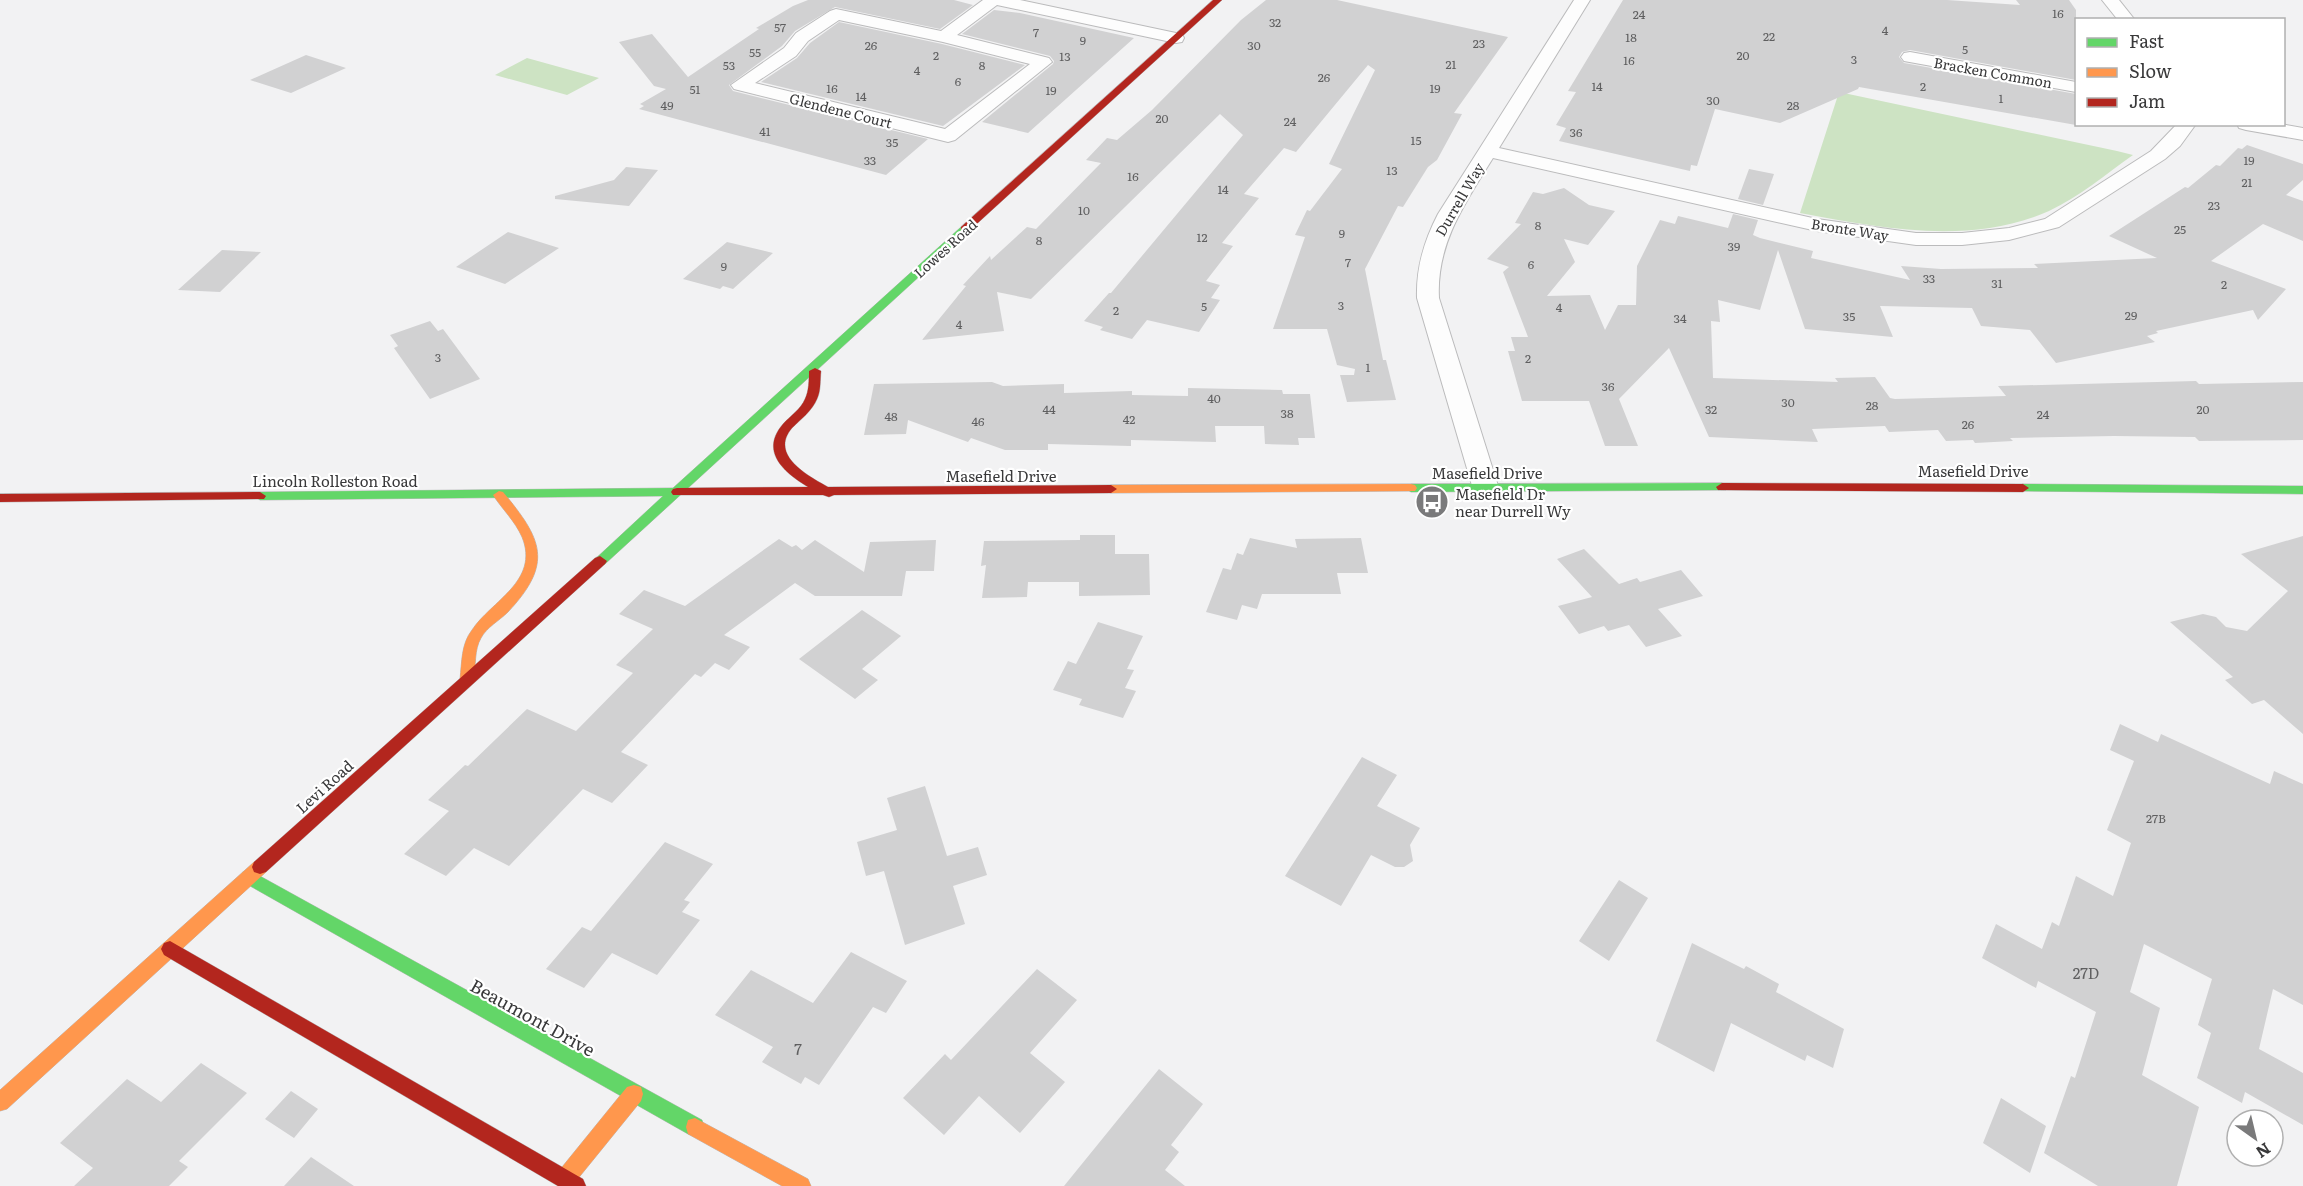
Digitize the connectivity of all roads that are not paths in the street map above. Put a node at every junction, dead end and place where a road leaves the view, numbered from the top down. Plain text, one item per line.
1 (995, 0) edge
2 (1218, 0) edge
3 (1582, 0) edge
4 (2110, 0) edge
5 (2125, 18) edge
6 (944, 37) junction
7 (1176, 38) junction
8 (1910, 57) dead end
9 (2075, 87) edge
10 (2185, 126) edge
11 (2257, 126) edge
12 (2303, 134) edge
13 (1486, 151) junction
14 (816, 367) junction
15 (1486, 489) junction
16 (2303, 490) edge
17 (829, 493) junction
18 (671, 494) junction
19 (499, 495) junction
20 (0, 498) edge
21 (467, 679) junction
22 (249, 877) junction
23 (170, 949) junction
24 (634, 1094) junction
25 (0, 1102) edge
26 (570, 1183) edge
27 (801, 1186) edge

1 - 6 street
1 - 7 street
2 - 7 main road, Lowes Road
3 - 13 street, Durrell Way
4 - 5 street
6 - 6 street, Glendene Court
7 - 14 main road, Lowes Road
8 - 9 street, Bracken Common
10 - 13 street, Bronte Way
11 - 12 street
13 - 15 street, Durrell Way
14 - 17 main road
14 - 18 main road, Lowes Road
15 - 16 main road, Masefield Drive
15 - 17 main road, Masefield Drive
17 - 18 main road, Masefield Drive
18 - 19 main road, Lincoln Rolleston Road
18 - 21 main road, Levi Road
19 - 20 main road, Lincoln Rolleston Road
19 - 21 main road
21 - 22 main road, Levi Road
22 - 23 main road, Levi Road
22 - 24 main road, Beaumont Drive
23 - 25 main road, Levi Road
23 - 26 main road
24 - 26 main road
24 - 27 main road, Beaumont Drive

